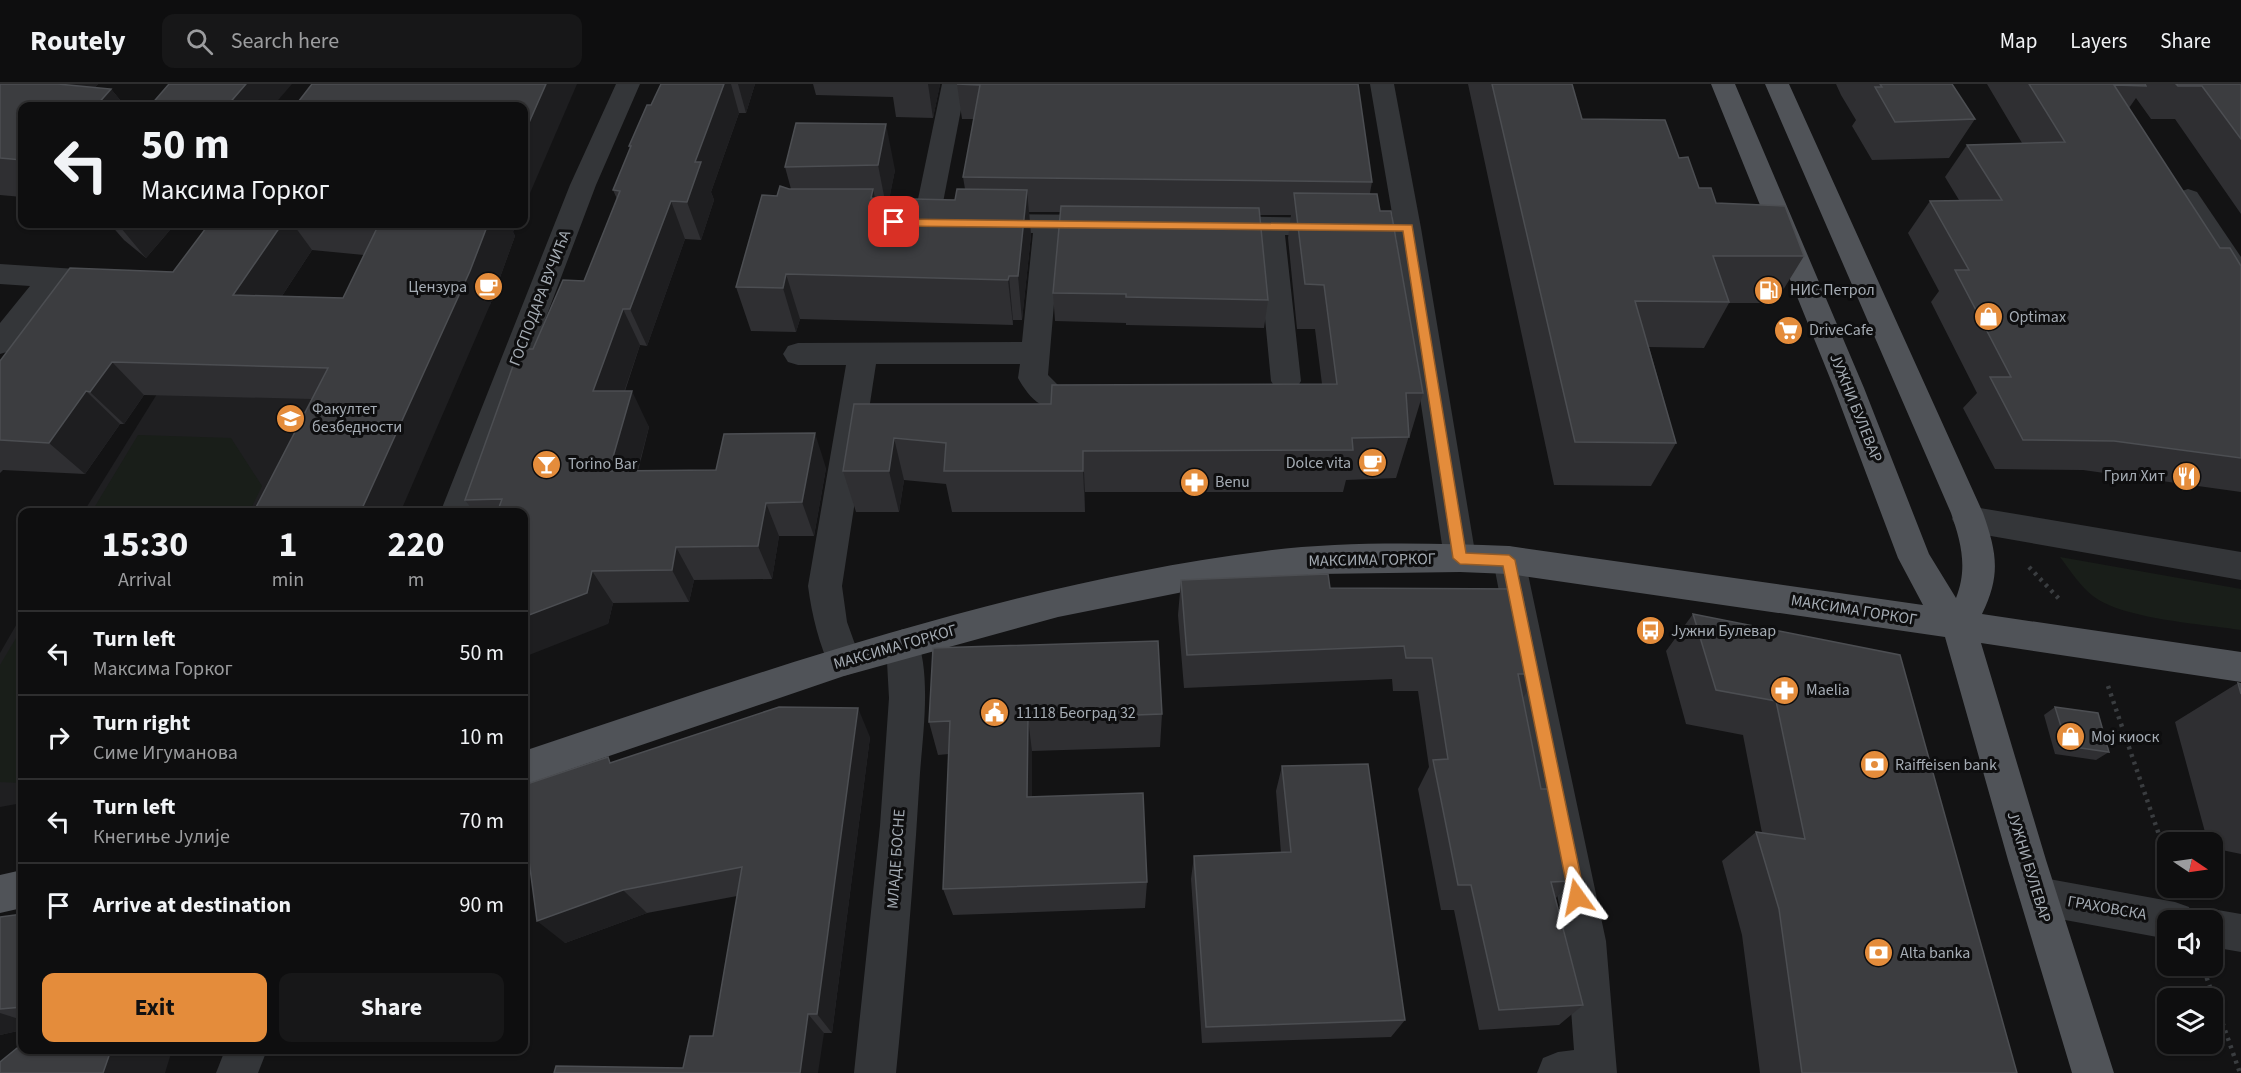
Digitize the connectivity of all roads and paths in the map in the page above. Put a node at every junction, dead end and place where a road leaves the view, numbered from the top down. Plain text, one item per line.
1 (628, 84) edge
2 (954, 84) edge
3 (1382, 84) edge
4 (1723, 84) edge
5 (1777, 84) edge
6 (2177, 182) edge
7 (1047, 224) junction
8 (1129, 224) edge
9 (1188, 225) edge
10 (1270, 225) junction
11 (1408, 228) junction
12 (0, 274) edge
13 (52, 278) junction
14 (2241, 279) edge
15 (133, 283) edge
16 (0, 343) edge
17 (863, 353) junction
18 (1035, 353) junction
19 (798, 354) dead end
20 (1286, 381) dead end
21 (1119, 398) edge
22 (458, 508) edge
23 (1968, 519) junction
24 (1460, 558) junction
25 (1509, 560) junction
26 (2241, 566) edge
27 (1959, 626) junction
28 (903, 644) junction
29 (2094, 645) junction
30 (844, 661) junction
31 (2241, 667) edge
32 (528, 767) edge
33 (2158, 832) edge
34 (18, 890) edge
35 (0, 894) edge
36 (2038, 896) junction
37 (2157, 918) edge
38 (2223, 930) edge
39 (2241, 933) edge
40 (2206, 976) edge
41 (244, 1054) edge
42 (237, 1073) edge
43 (875, 1073) edge
44 (1583, 1073) edge
45 (2093, 1073) edge
46 (2240, 1073) edge

1 - 22 street, ГОСПОДАРА ВУЧИЋА
2 - 7 street
3 - 11 street
4 - 27 main road, ЈУЖНИ БУЛЕВАР
5 - 23 main road
6 - 14 street
7 - 8 street
7 - 18 street
9 - 10 street
10 - 11 street
10 - 20 street
11 - 24 street
12 - 13 street
13 - 15 street
13 - 16 street
17 - 18 street
17 - 19 street
17 - 30 street
18 - 21 street
23 - 26 street
23 - 27 main road
24 - 25 main road, МАКСИМА ГОРКОГ
24 - 28 main road, МАКСИМА ГОРКОГ
25 - 27 main road, МАКСИМА ГОРКОГ
25 - 44 street
27 - 29 main road, МАКСИМА ГОРКОГ
27 - 36 main road, ЈУЖНИ БУЛЕВАР
28 - 30 main road, МАКСИМА ГОРКОГ
28 - 43 street, МЛАДЕ БОСНЕ
29 - 31 main road, МАКСИМА ГОРКОГ
29 - 33 path
30 - 32 main road, МАКСИМА ГОРКОГ
34 - 35 main road
36 - 37 street, ГРАХОВСКА
36 - 45 main road, ЈУЖНИ БУЛЕВАР
38 - 39 street
40 - 46 path
41 - 42 street

